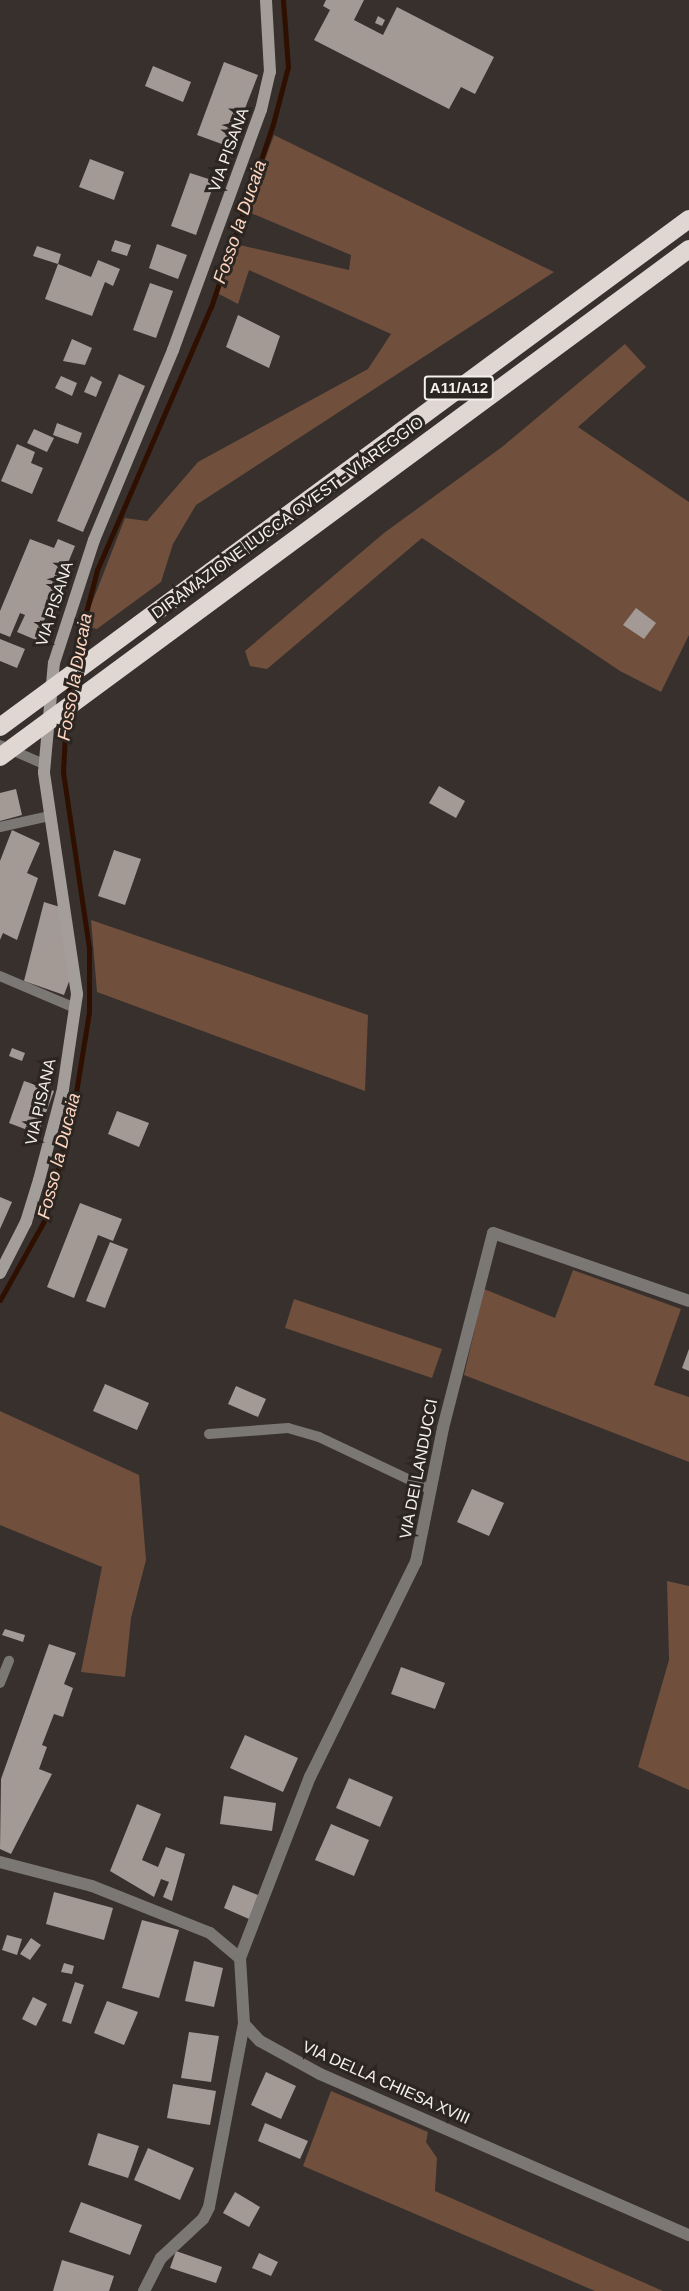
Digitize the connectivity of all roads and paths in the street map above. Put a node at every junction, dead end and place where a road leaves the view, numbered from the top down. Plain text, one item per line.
1 (266, 0) edge
2 (689, 219) edge
3 (689, 249) edge
4 (0, 727) edge
5 (0, 745) edge
6 (0, 757) edge
7 (44, 764) junction
8 (49, 816) junction
9 (0, 827) edge
10 (0, 976) edge
11 (75, 1008) junction
12 (0, 1273) edge
13 (689, 1301) edge
14 (209, 1434) dead end
15 (431, 1490) junction
16 (9, 1661) dead end
17 (0, 1683) edge
18 (0, 1862) edge
19 (240, 1958) junction
20 (244, 2024) junction
21 (689, 2235) edge
22 (144, 2291) edge

1 - 7 main road, VIA PISANA
2 - 4 highway, DIRAMAZIONE LUCCA OVEST - VIAREGGIO / A11/A12
3 - 6 highway, DIRAMAZIONE LUCCA OVEST - VIAREGGIO / A11/A12
5 - 7 lane
7 - 8 main road, VIA PISANA
8 - 9 lane
8 - 11 main road, VIA PISANA
10 - 11 lane
11 - 12 main road, VIA PISANA
13 - 15 street, VIA DEI LANDUCCI
14 - 15 lane
15 - 19 street, VIA DEI LANDUCCI
16 - 17 lane
18 - 19 street
19 - 20 street
20 - 21 street, VIA DELLA CHIESA XVIII
20 - 22 street

